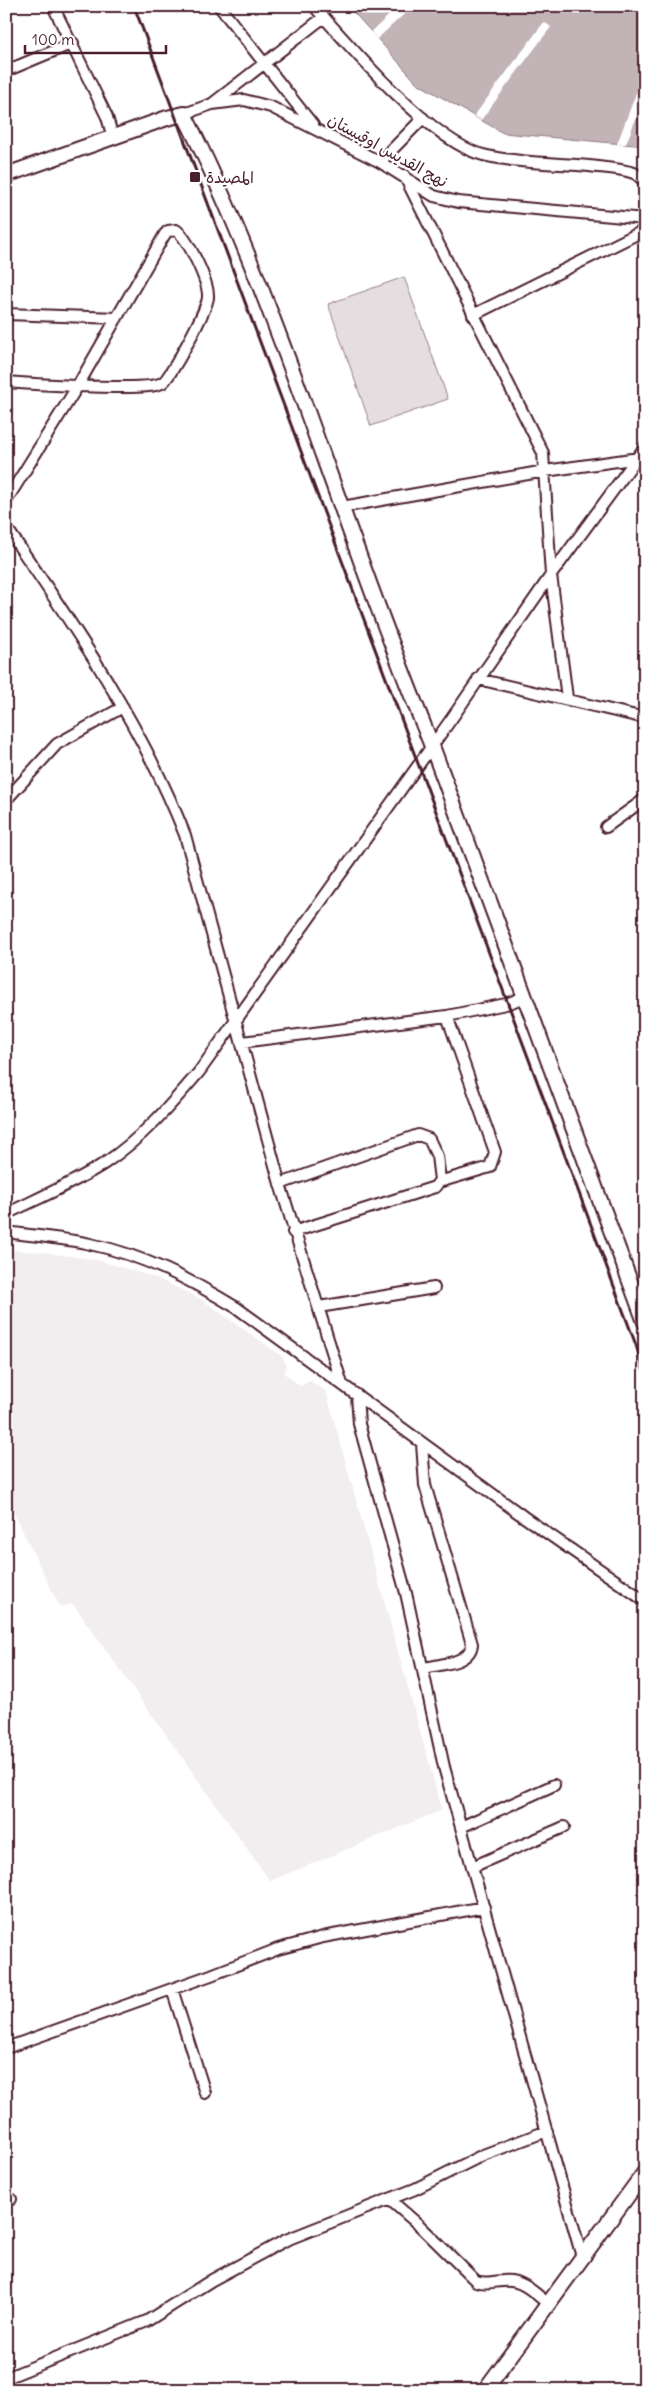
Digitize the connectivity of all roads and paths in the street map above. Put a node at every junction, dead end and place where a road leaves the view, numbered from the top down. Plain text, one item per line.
1 (53, 6) edge
2 (219, 6) edge
3 (314, 6) edge
4 (324, 18) junction
5 (73, 43) junction
6 (263, 63) junction
7 (6, 71) edge
8 (212, 104) junction
9 (184, 114) junction
10 (423, 118) junction
11 (316, 128) junction
12 (113, 138) junction
13 (380, 162) junction
14 (6, 175) edge
15 (404, 175) junction
16 (645, 183) edge
17 (645, 219) edge
18 (645, 230) edge
19 (6, 314) edge
20 (473, 315) junction
21 (117, 318) junction
22 (6, 382) edge
23 (77, 387) junction
24 (645, 447) edge
25 (641, 458) edge
26 (545, 471) junction
27 (6, 502) edge
28 (342, 507) junction
29 (6, 527) edge
30 (550, 574) junction
31 (478, 679) junction
32 (567, 698) junction
33 (123, 707) junction
34 (645, 718) edge
35 (432, 746) junction
36 (645, 799) edge
37 (6, 800) edge
38 (606, 827) dead end
39 (525, 997) junction
40 (447, 1016) junction
41 (236, 1020) junction
42 (242, 1042) junction
43 (439, 1182) junction
44 (280, 1184) junction
45 (6, 1214) edge
46 (6, 1232) edge
47 (293, 1232) junction
48 (434, 1288) dead end
49 (319, 1307) junction
50 (645, 1322) edge
51 (342, 1384) junction
52 (358, 1395) junction
53 (422, 1444) junction
54 (645, 1601) edge
55 (424, 1668) junction
56 (554, 1785) dead end
57 (462, 1827) junction
58 (564, 1827) dead end
59 (472, 1867) junction
60 (484, 1907) junction
61 (172, 1989) junction
62 (6, 2048) edge
63 (205, 2092) dead end
64 (547, 2130) junction
65 (645, 2172) edge
66 (389, 2200) junction
67 (582, 2257) junction
68 (548, 2304) junction
69 (6, 2378) edge
70 (485, 2390) edge

1 - 5 street
2 - 6 street
3 - 4 street
4 - 6 street
4 - 10 street
5 - 7 street
5 - 12 street
6 - 8 street
6 - 11 street
8 - 9 street
8 - 11 street, نهج القديس اوقيستان
9 - 12 street
9 - 28 street
10 - 13 street
10 - 16 street
11 - 13 street, نهج القديس اوقيستان
12 - 14 street
13 - 15 street, نهج القديس اوقيستان
15 - 17 street, نهج القديس اوقيستان
15 - 20 street
18 - 20 street
19 - 21 street
20 - 26 street
21 - 23 street
21 - 23 street
22 - 23 street
23 - 27 street
24 - 25 street
25 - 26 street
25 - 30 street
26 - 28 street
26 - 30 street
28 - 35 street
29 - 33 street
30 - 31 street
30 - 32 street
31 - 32 street
31 - 35 street
32 - 34 street
33 - 37 street
33 - 41 street
35 - 39 street
35 - 41 street
36 - 38 street
39 - 40 street
39 - 50 street
40 - 42 street
40 - 43 street
41 - 42 street
41 - 45 street
42 - 44 street
43 - 44 street
43 - 47 street
44 - 47 street
46 - 51 street
47 - 49 street
48 - 49 street
49 - 51 street
51 - 52 street
52 - 53 street
52 - 55 street
53 - 54 street
53 - 55 street
55 - 57 street
56 - 57 street
57 - 59 street
58 - 59 street
59 - 60 street
60 - 61 street
60 - 64 street
61 - 62 street
61 - 63 street
64 - 66 street
64 - 67 street
65 - 67 street
66 - 68 street
66 - 69 street
67 - 68 street
68 - 70 street

